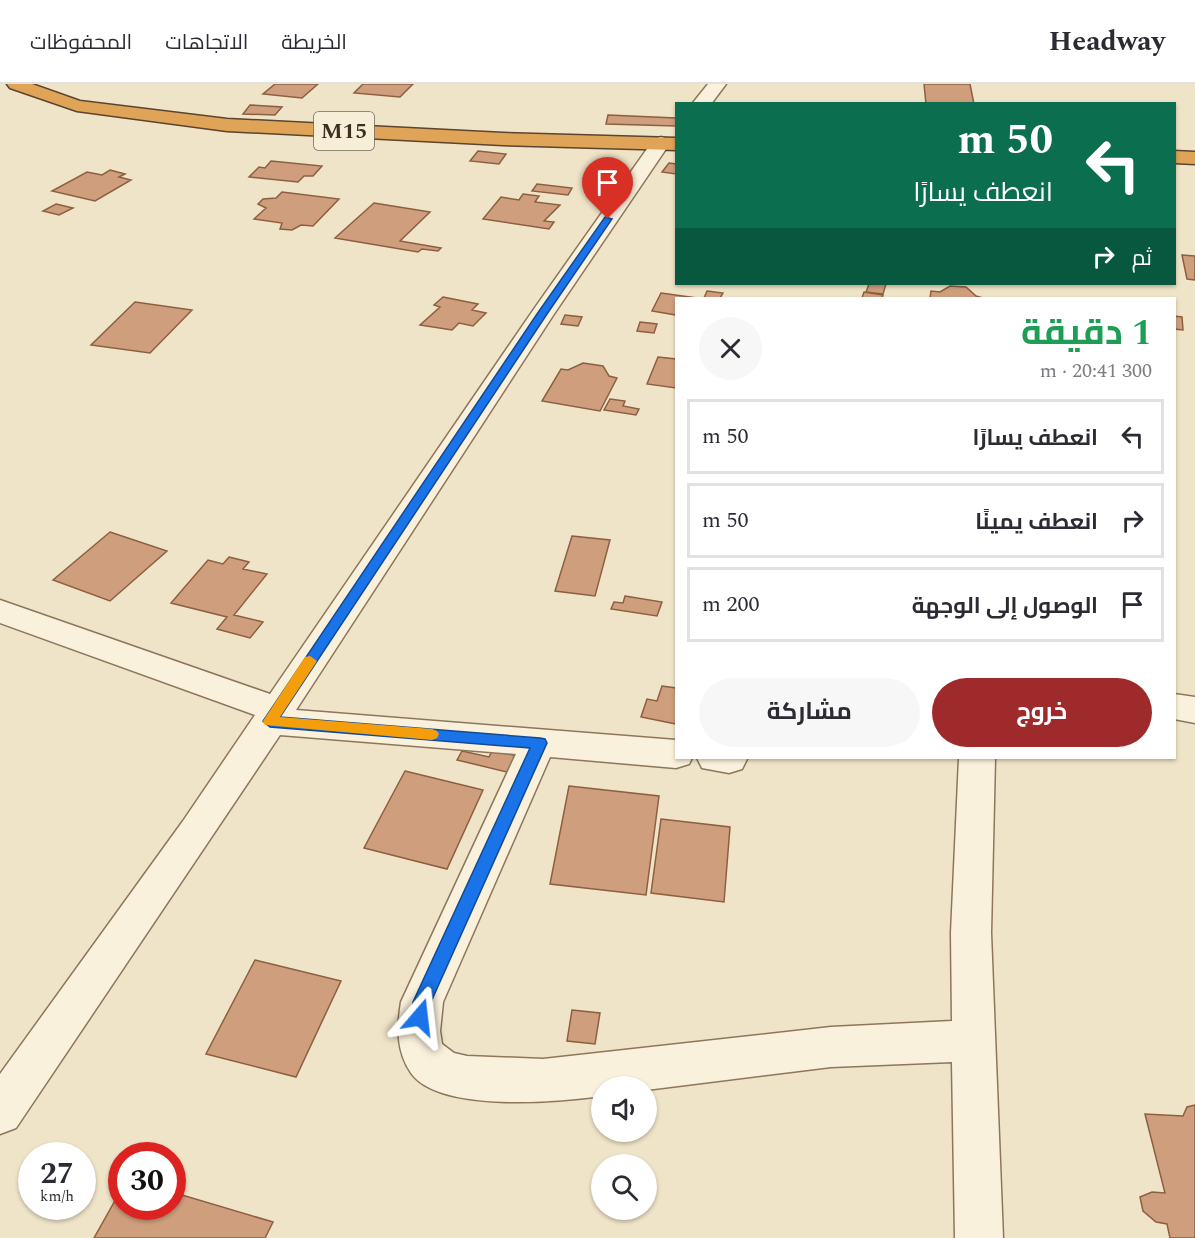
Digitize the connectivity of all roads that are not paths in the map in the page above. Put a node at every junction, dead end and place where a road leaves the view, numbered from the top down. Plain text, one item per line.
1 (16, 84) edge
2 (717, 84) edge
3 (703, 102) edge
4 (669, 144) edge
5 (1176, 157) edge
6 (1195, 158) edge
7 (0, 611) edge
8 (1176, 706) edge
9 (1195, 710) edge
10 (274, 716) junction
11 (540, 743) junction
12 (675, 754) edge
13 (977, 759) edge
14 (974, 1042) junction
15 (0, 1112) edge
16 (979, 1238) edge

1 - 4 highway, M15
2 - 3 street
4 - 10 street
5 - 6 highway
7 - 10 street
8 - 9 street
10 - 11 street
10 - 15 street
11 - 12 street
11 - 14 street
13 - 14 street
14 - 16 street

